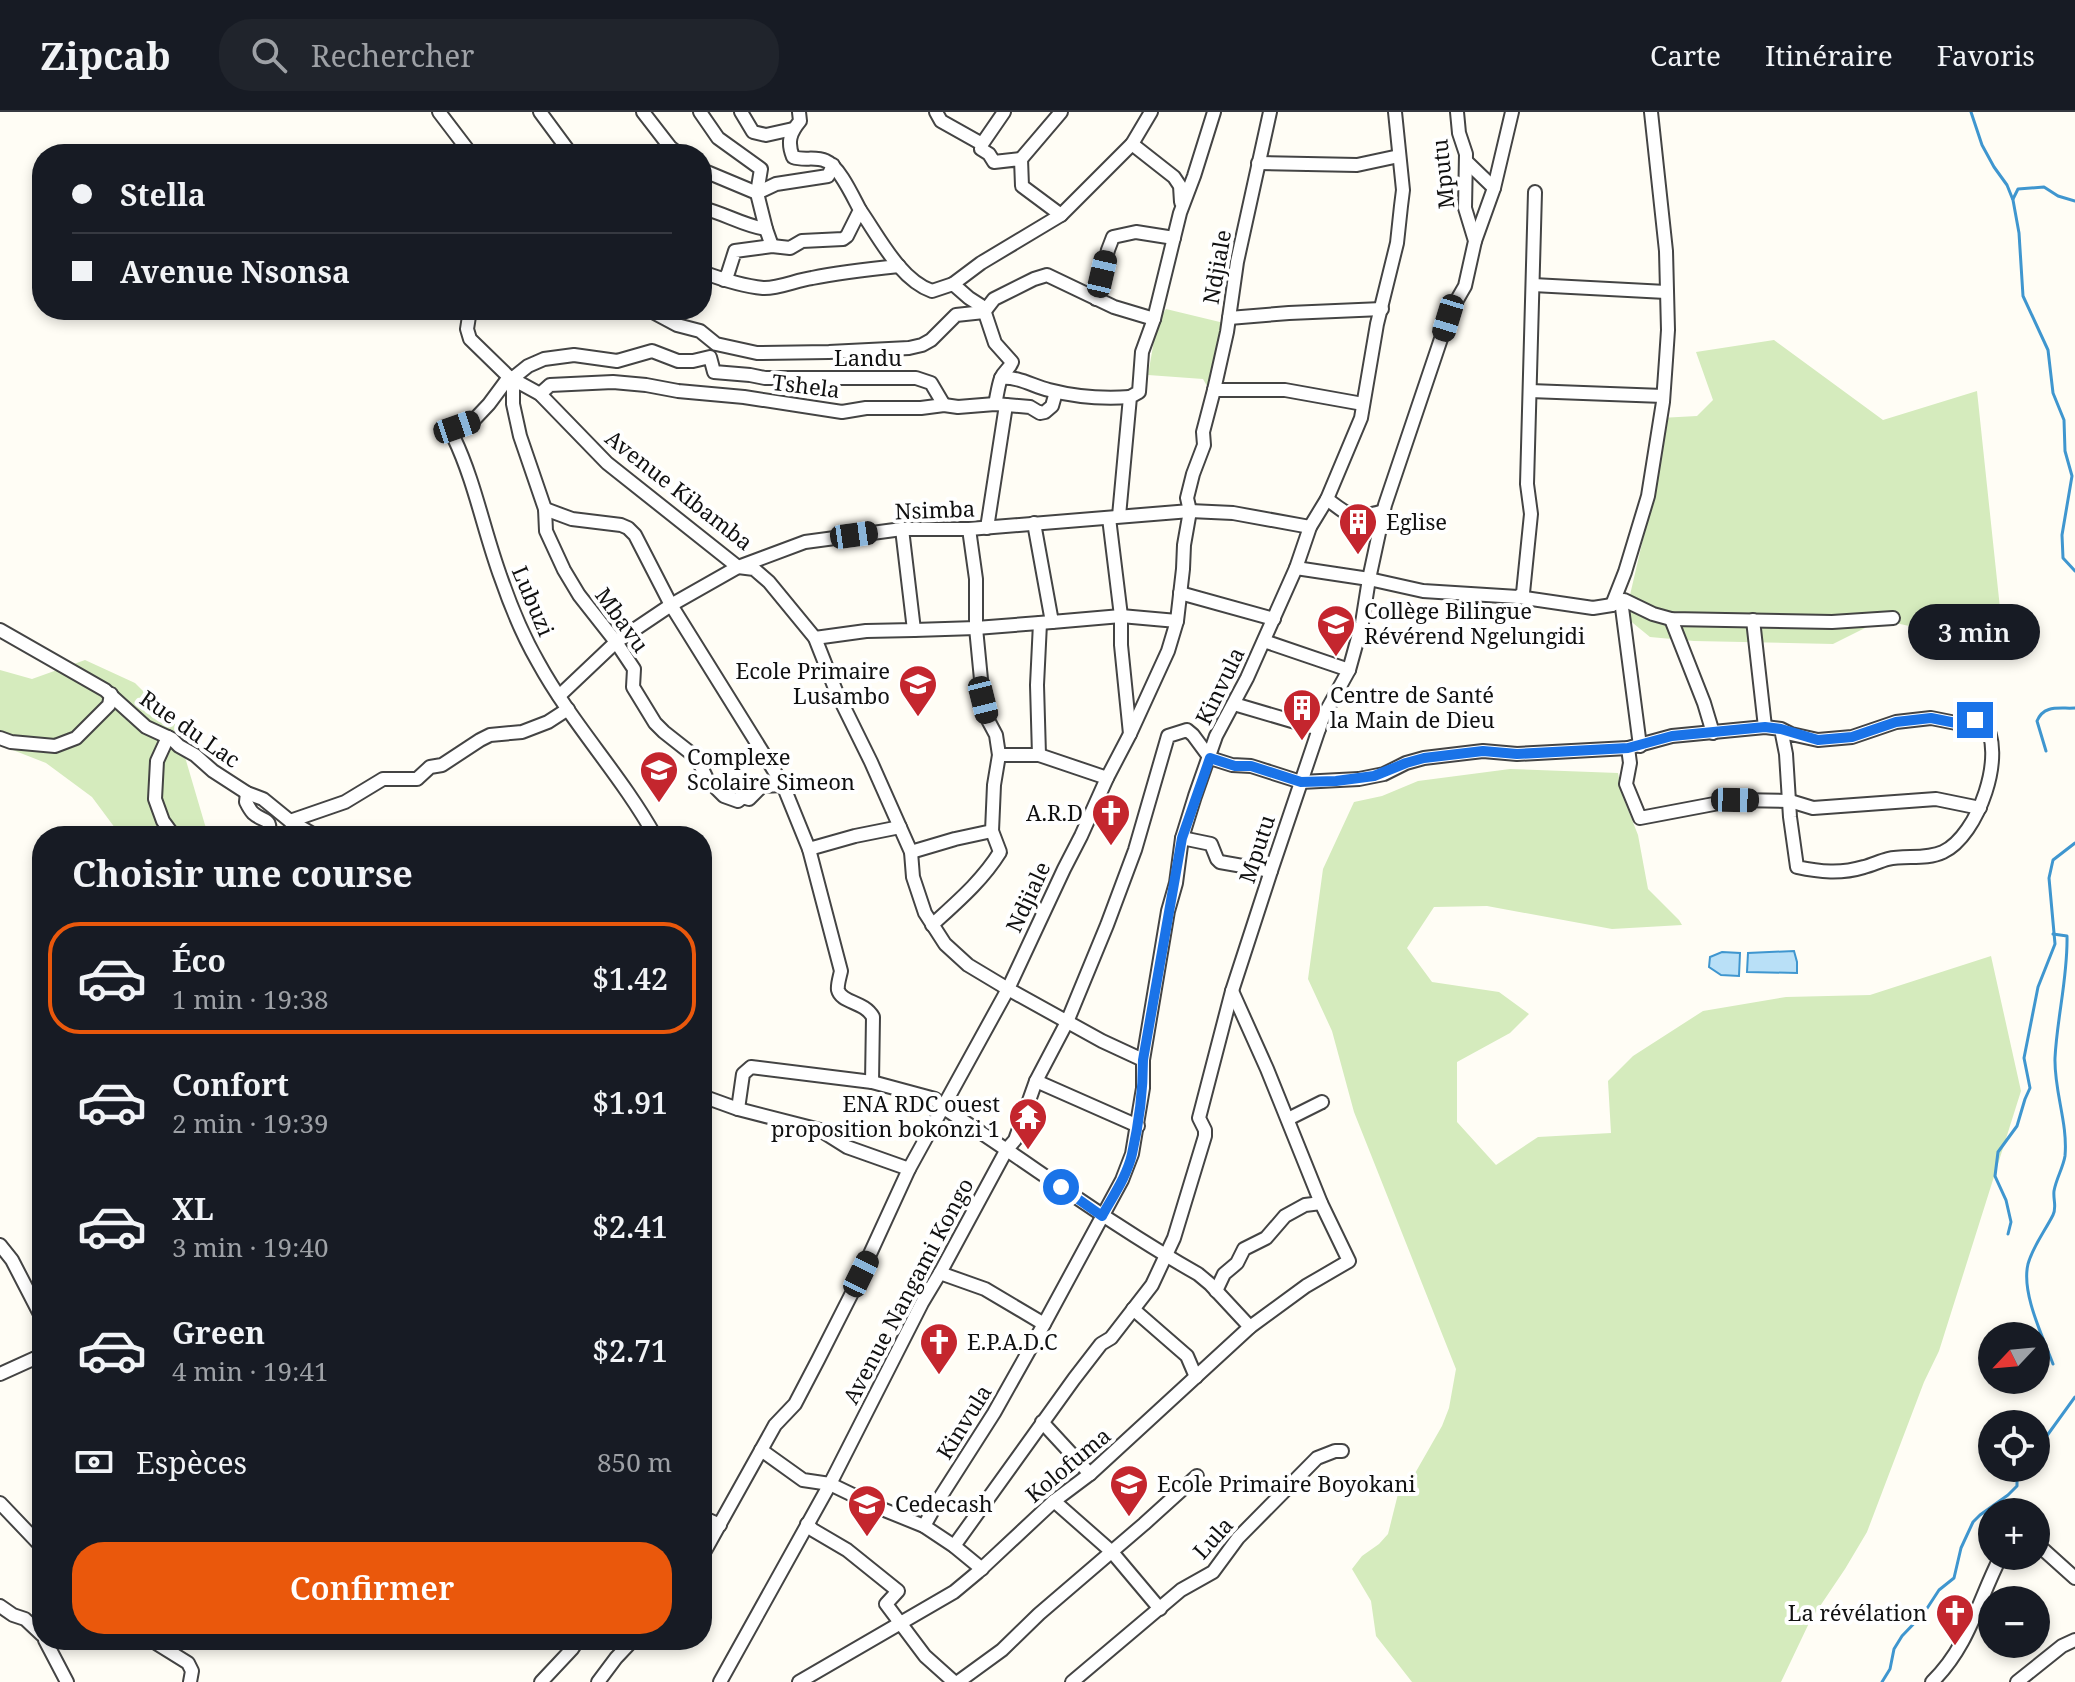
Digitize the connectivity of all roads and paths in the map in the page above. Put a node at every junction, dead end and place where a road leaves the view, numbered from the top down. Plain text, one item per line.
1 (439, 112) edge
2 (540, 112) edge
3 (643, 112) edge
4 (700, 112) edge
5 (741, 112) edge
6 (799, 112) edge
7 (936, 112) edge
8 (1004, 112) edge
9 (1061, 112) edge
10 (1151, 112) edge
11 (1214, 112) edge
12 (1270, 112) edge
13 (1395, 112) edge
14 (1457, 112) edge
15 (1512, 112) edge
16 (1651, 112) edge
17 (793, 129) junction
18 (455, 144) edge
19 (564, 144) edge
20 (668, 144) edge
21 (982, 144) junction
22 (1132, 144) junction
23 (1399, 156) junction
24 (1021, 159) junction
25 (1466, 161) junction
26 (1258, 163) junction
27 (833, 165) junction
28 (712, 174) edge
29 (1494, 188) junction
30 (1535, 192) dead end
31 (757, 193) junction
32 (860, 210) junction
33 (712, 212) edge
34 (1180, 213) junction
35 (1061, 215) junction
36 (766, 229) junction
37 (1174, 238) junction
38 (1475, 241) junction
39 (772, 246) junction
40 (899, 266) junction
41 (712, 276) edge
42 (724, 280) junction
43 (953, 284) junction
44 (1533, 285) junction
45 (1666, 292) junction
46 (1096, 299) junction
47 (1382, 309) junction
48 (984, 312) junction
49 (1229, 318) junction
50 (1154, 319) junction
51 (468, 320) edge
52 (668, 320) edge
53 (511, 377) junction
54 (1001, 378) junction
55 (1214, 390) junction
56 (1530, 391) junction
57 (1056, 392) junction
58 (540, 394) junction
59 (1663, 396) junction
60 (1130, 397) junction
61 (1000, 404) junction
62 (1363, 404) junction
63 (944, 405) junction
64 (1327, 499) junction
65 (545, 509) junction
66 (1190, 511) junction
67 (1384, 511) junction
68 (1114, 517) junction
69 (1034, 523) junction
70 (1310, 527) junction
71 (987, 528) junction
72 (902, 529) junction
73 (969, 529) junction
74 (738, 567) junction
75 (1296, 568) junction
76 (1369, 579) junction
77 (1180, 593) junction
78 (1518, 597) junction
79 (1617, 602) junction
80 (671, 605) junction
81 (1121, 616) junction
82 (1893, 618) dead end
83 (1274, 619) junction
84 (1671, 619) junction
85 (1753, 620) junction
86 (1177, 621) junction
87 (1046, 623) junction
88 (976, 628) junction
89 (0, 630) edge
90 (914, 630) junction
91 (815, 638) junction
92 (1264, 641) junction
93 (616, 642) junction
94 (1349, 670) junction
95 (111, 694) junction
96 (559, 696) junction
97 (1234, 704) junction
98 (568, 709) junction
99 (1765, 727) junction
100 (1319, 729) junction
101 (1786, 732) junction
102 (1713, 733) junction
103 (1130, 734) junction
104 (168, 737) junction
105 (0, 738) edge
106 (1634, 747) junction
107 (999, 755) junction
108 (1039, 755) junction
109 (1210, 758) junction
110 (1107, 778) junction
111 (1301, 782) junction
112 (783, 785) junction
113 (247, 793) junction
114 (1790, 801) junction
115 (1980, 808) junction
116 (290, 821) junction
117 (168, 826) edge
118 (270, 826) edge
119 (299, 826) edge
120 (649, 826) edge
121 (900, 827) junction
122 (992, 831) junction
123 (1182, 838) junction
124 (809, 849) junction
125 (911, 852) junction
126 (1271, 871) junction
127 (932, 925) junction
128 (1008, 989) junction
129 (1232, 991) junction
130 (1067, 1022) junction
131 (1143, 1060) junction
132 (1036, 1081) junction
133 (872, 1082) junction
134 (712, 1100) edge
135 (1322, 1102) dead end
136 (942, 1107) junction
137 (738, 1109) junction
138 (1288, 1119) junction
139 (1138, 1126) junction
140 (1007, 1149) junction
141 (909, 1169) junction
142 (1321, 1203) junction
143 (1102, 1216) junction
144 (0, 1245) edge
145 (1166, 1256) junction
146 (940, 1273) junction
147 (1216, 1291) junction
148 (32, 1299) edge
149 (1133, 1309) junction
150 (1044, 1324) junction
151 (1250, 1327) junction
152 (32, 1360) edge
153 (0, 1374) edge
154 (1196, 1377) junction
155 (1042, 1422) junction
156 (761, 1450) junction
157 (1342, 1451) dead end
158 (1090, 1474) junction
159 (1197, 1476) dead end
160 (830, 1484) junction
161 (1054, 1501) junction
162 (0, 1503) edge
163 (712, 1521) edge
164 (807, 1524) junction
165 (720, 1525) junction
166 (924, 1526) junction
167 (32, 1537) edge
168 (712, 1539) edge
169 (954, 1546) junction
170 (1112, 1552) junction
171 (2050, 1556) edge
172 (982, 1569) junction
173 (1995, 1570) edge
174 (2075, 1578) edge
175 (0, 1606) edge
176 (1160, 1609) junction
177 (900, 1624) junction
178 (32, 1626) edge
179 (2075, 1640) edge
180 (50, 1650) edge
181 (167, 1650) edge
182 (571, 1650) edge
183 (624, 1650) edge
184 (67, 1682) edge
185 (190, 1682) edge
186 (541, 1682) edge
187 (598, 1682) edge
188 (720, 1682) edge
189 (799, 1682) edge
190 (956, 1682) edge
191 (1072, 1682) edge
192 (1932, 1682) edge
193 (2017, 1682) edge

1 - 18 street
2 - 19 street
3 - 20 street
4 - 31 street
5 - 17 street
6 - 17 street
7 - 21 street
8 - 21 street
9 - 24 street
10 - 22 street
11 - 34 street
12 - 26 street, Ndjiale
13 - 23 street, Kinvula
14 - 25 street, Mputu
15 - 29 street
16 - 45 street
17 - 27 street
21 - 24 street
22 - 34 street
22 - 35 street
23 - 26 street
23 - 47 street, Kinvula
24 - 35 street
25 - 29 street
25 - 38 street, Mputu
26 - 49 street, Ndjiale
27 - 31 street
27 - 32 street
28 - 31 street
29 - 38 street
30 - 44 street
31 - 36 street
32 - 39 street
32 - 40 street
33 - 36 street
34 - 37 street
35 - 43 street
36 - 39 street
37 - 46 street
37 - 50 street
38 - 67 street, Mputu
39 - 42 street
40 - 42 street
40 - 43 street
41 - 42 street
43 - 48 street
44 - 45 street
44 - 56 street
45 - 59 street
46 - 48 street
46 - 50 street
47 - 49 street
47 - 62 street, Kinvula
48 - 52 street
48 - 54 street
49 - 55 street, Ndjiale
50 - 60 street
51 - 53 street, Avenue Kibamba
53 - 58 street, Avenue Kibamba
53 - 63 street, Landu
53 - 65 street, Mbavu
53 - 96 street, Lubuzi
54 - 57 street
54 - 61 street
55 - 62 street
55 - 66 street, Ndjiale
56 - 59 street
56 - 78 street
57 - 60 street
57 - 61 street, Tshela
58 - 63 street, Tshela
58 - 74 street, Avenue Kibamba
59 - 79 street
60 - 68 street
61 - 63 street, Tshela
61 - 71 street
62 - 64 street, Kinvula
64 - 67 street
64 - 70 street, Kinvula
65 - 80 street
65 - 93 street, Mbavu
66 - 68 street, Nsimba
66 - 70 street, Nsimba
66 - 77 street, Ndjiale
67 - 76 street, Mputu
68 - 69 street, Nsimba
68 - 81 street
69 - 71 street, Nsimba
69 - 87 street
70 - 75 street, Kinvula
71 - 73 street, Nsimba
72 - 73 street, Nsimba
72 - 74 street, Nsimba
72 - 90 street
73 - 88 street
74 - 80 street, Nsimba
74 - 91 street, Avenue Kibamba
75 - 76 street
75 - 83 street, Kinvula
76 - 78 street
76 - 94 street, Mputu
77 - 83 street
77 - 86 street, Ndjiale
78 - 79 street
79 - 84 street
79 - 106 street
80 - 93 street, Nsimba
80 - 112 street
81 - 86 street
81 - 87 street
81 - 103 street
82 - 85 street
83 - 92 street, Kinvula
84 - 85 street
84 - 102 street
85 - 99 street
86 - 103 street, Ndjiale
87 - 88 street
87 - 108 street
88 - 90 street
88 - 107 street
89 - 95 street, Rue du Lac
90 - 91 street
91 - 121 street, Avenue Kibamba
92 - 94 street
92 - 97 street, Kinvula
93 - 96 street, Nsimba
93 - 112 street, Mbavu
94 - 100 street, Mputu
95 - 104 street, Rue du Lac
95 - 105 street
96 - 98 street, Lubuzi
97 - 100 street
97 - 109 street, Kinvula
98 - 116 street
98 - 120 street, Lubuzi
99 - 101 street
99 - 102 street
100 - 111 street, Mputu
101 - 114 street
101 - 115 street
102 - 106 street
103 - 110 street, Ndjiale
104 - 113 street, Rue du Lac
104 - 117 street
106 - 111 street
106 - 114 street
107 - 108 street
107 - 122 street
108 - 110 street
109 - 111 street
109 - 123 street, Kinvula
109 - 130 street, Avenue Nangami Kongo
110 - 128 street, Ndjiale
111 - 126 street, Mputu
112 - 124 street
113 - 116 street, Rue du Lac
113 - 118 street
114 - 115 street
114 - 115 street
116 - 119 street, Rue du Lac
121 - 124 street
121 - 125 street, Avenue Kibamba
122 - 125 street
122 - 127 street
123 - 126 street
123 - 131 street, Kinvula
124 - 133 street
125 - 127 street, Avenue Kibamba
126 - 129 street, Mputu
127 - 128 street, Avenue Kibamba
128 - 130 street, Avenue Kibamba
128 - 136 street, Ndjiale
129 - 138 street
129 - 145 street, Mputu
130 - 131 street, Avenue Kibamba
130 - 132 street, Avenue Nangami Kongo
131 - 139 street, Kinvula
132 - 139 street
132 - 140 street, Avenue Nangami Kongo
133 - 136 street
133 - 137 street
134 - 137 street
135 - 138 street
136 - 140 street
136 - 141 street, Ndjiale
137 - 141 street
138 - 142 street
139 - 143 street, Kinvula
140 - 143 street
140 - 146 street, Avenue Nangami Kongo
141 - 156 street, Ndjiale
142 - 147 street
142 - 151 street, Kolofuma
143 - 145 street
143 - 150 street, Kinvula
144 - 148 street
145 - 147 street
145 - 149 street, Mputu
146 - 150 street
146 - 160 street, Avenue Nangami Kongo
147 - 151 street
149 - 154 street
149 - 155 street, Mputu
150 - 166 street, Kinvula
151 - 154 street, Kolofuma
152 - 153 street
154 - 158 street, Kolofuma
155 - 158 street
155 - 169 street, Mputu
156 - 160 street
156 - 165 street, Ndjiale
157 - 176 street, Lula
158 - 161 street, Kolofuma
159 - 170 street
160 - 164 street, Avenue Nangami Kongo
160 - 166 street
161 - 170 street
161 - 172 street, Kolofuma
162 - 167 street
163 - 165 street
164 - 177 street
164 - 188 street, Avenue Nangami Kongo
165 - 168 street, Ndjiale
166 - 169 street
169 - 172 street
170 - 176 street
170 - 190 street
171 - 174 street
172 - 177 street, Kolofuma
173 - 192 street
175 - 178 street
176 - 191 street, Lula
177 - 189 street, Kolofuma
177 - 190 street
179 - 193 street
180 - 184 street
181 - 185 street
182 - 186 street
183 - 187 street

